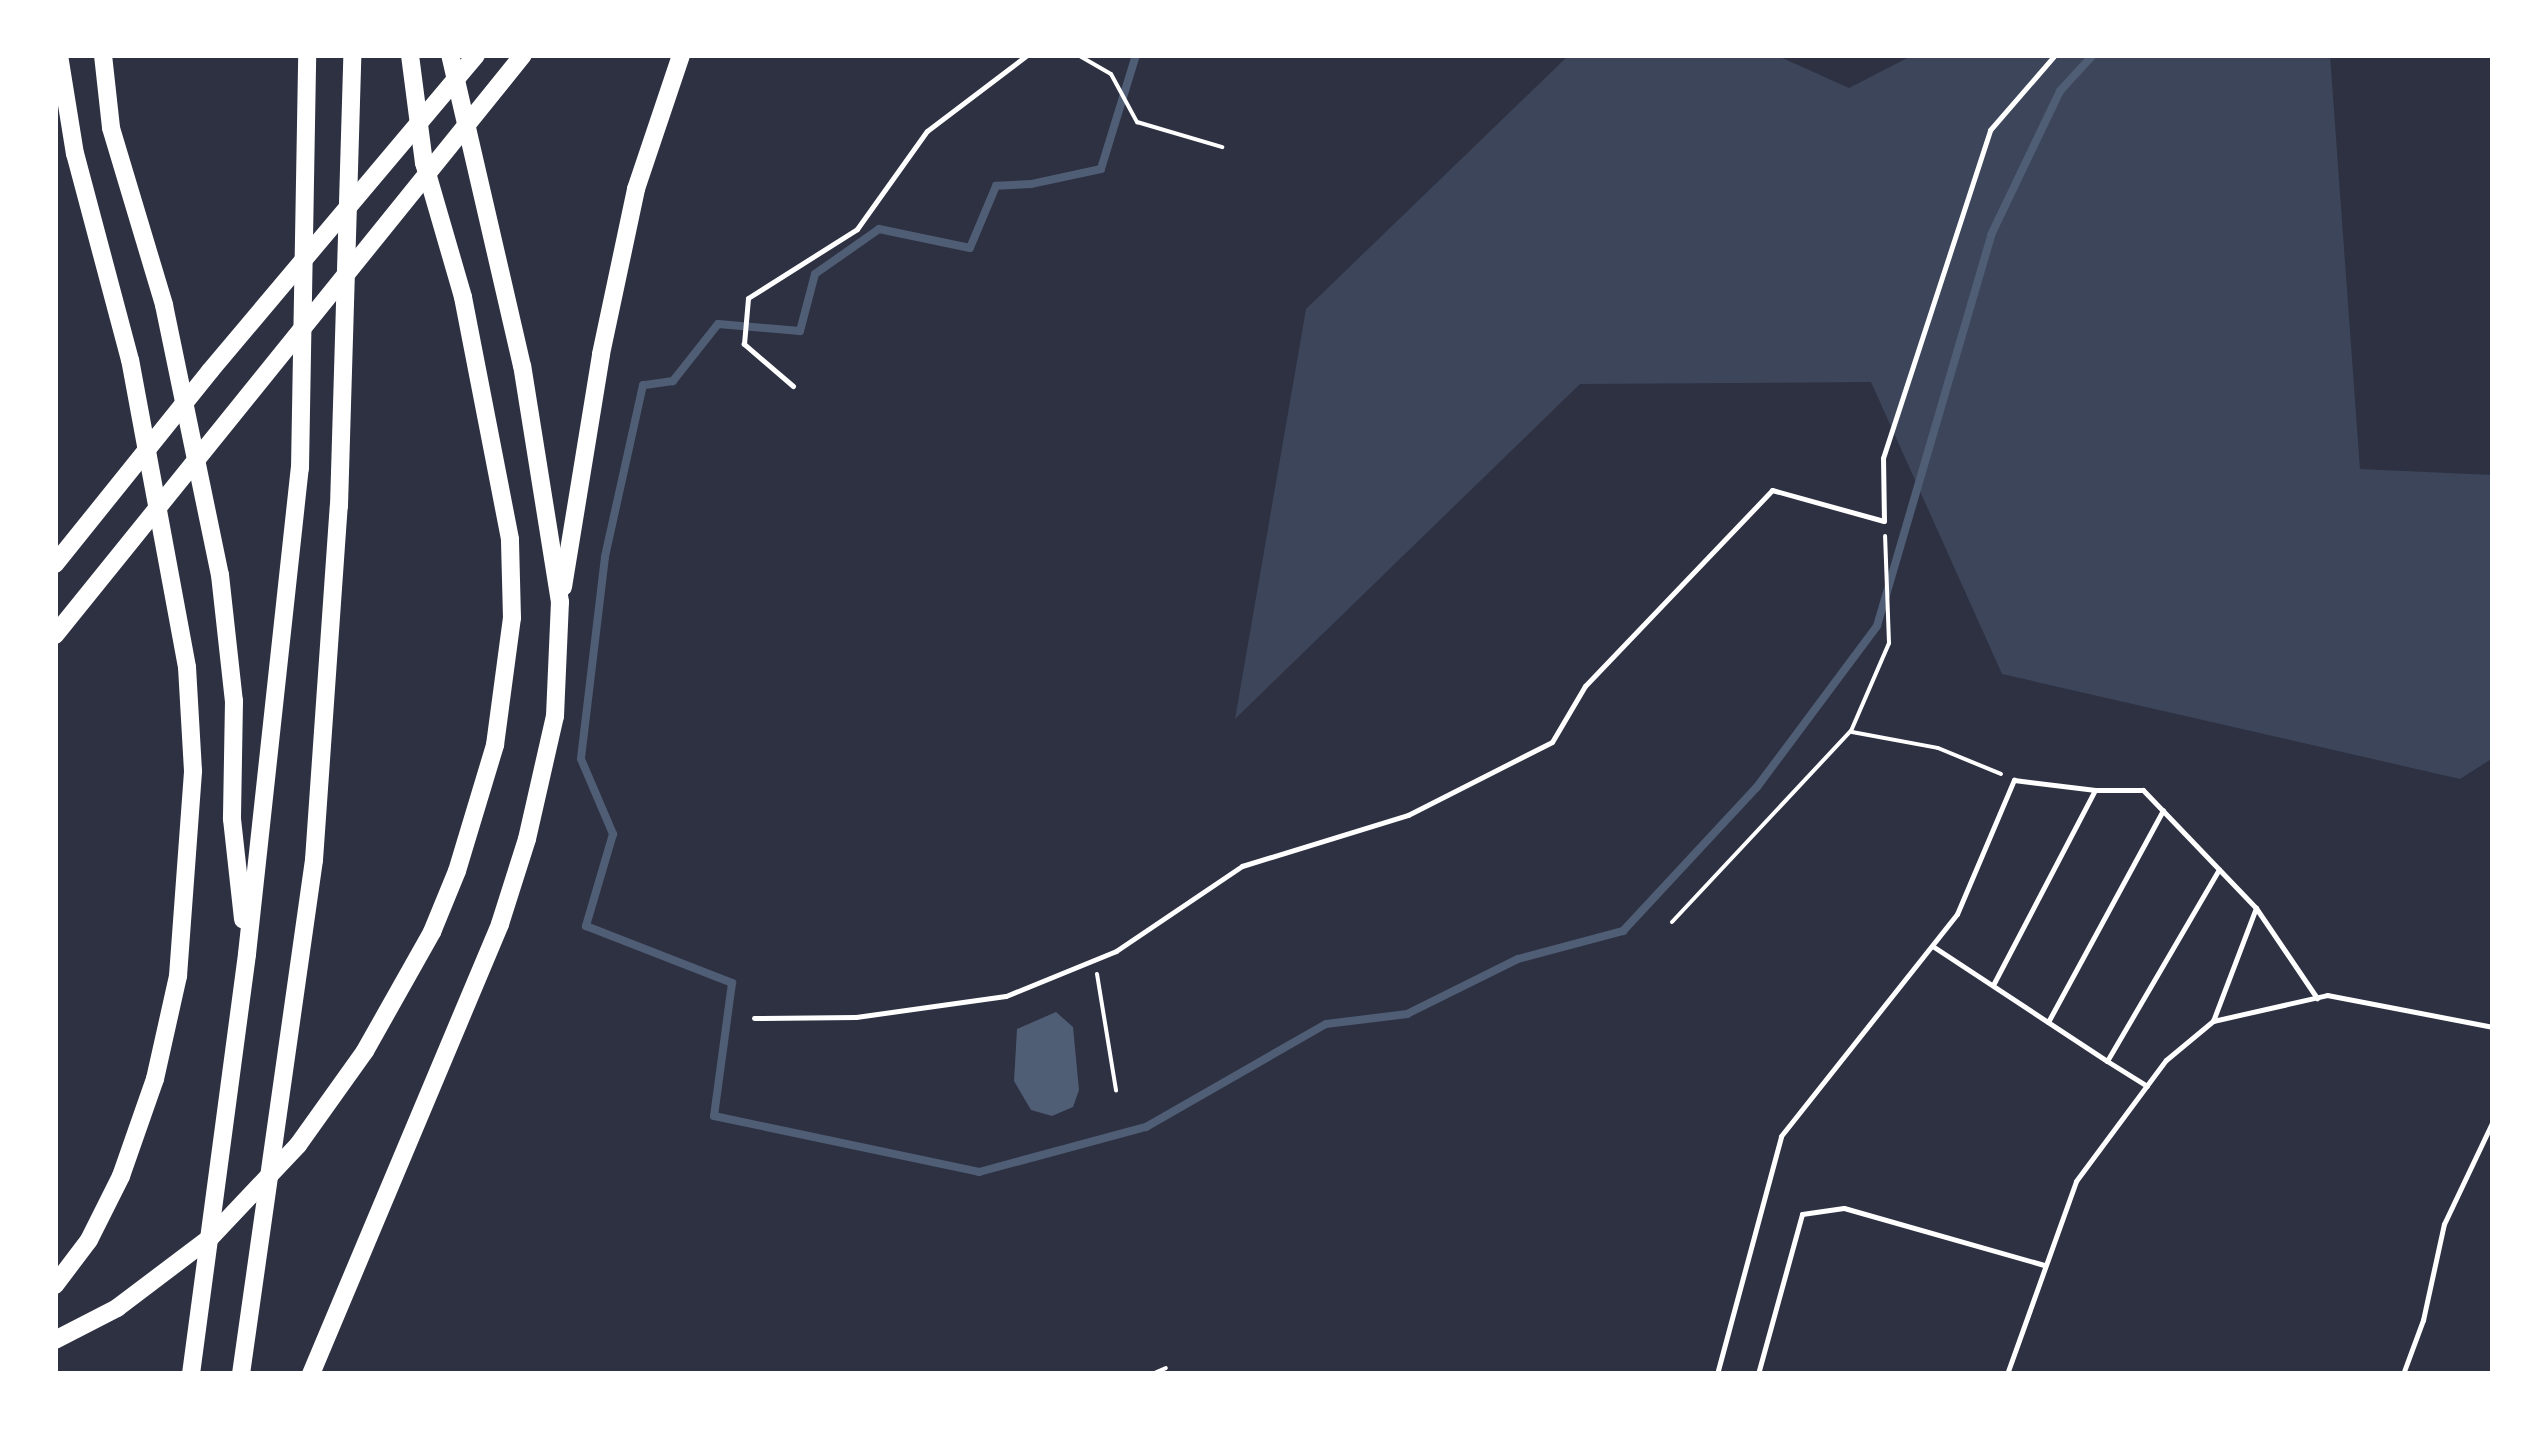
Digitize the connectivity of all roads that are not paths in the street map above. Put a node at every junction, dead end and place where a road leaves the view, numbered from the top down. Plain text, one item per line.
1 (103, 55) edge
2 (307, 55) edge
3 (352, 55) edge
4 (410, 55) edge
5 (450, 55) edge
6 (476, 55) edge
7 (523, 55) edge
8 (681, 55) edge
9 (1027, 55) edge
10 (2055, 55) edge
11 (56, 56) edge
12 (793, 386) dead end
13 (55, 564) edge
14 (560, 602) junction
15 (55, 635) edge
16 (2095, 790) junction
17 (2163, 810) junction
18 (2219, 869) junction
19 (2256, 908) junction
20 (1934, 947) junction
21 (247, 954) junction
22 (1993, 986) junction
23 (2317, 998) junction
24 (754, 1018) dead end
25 (2213, 1021) junction
26 (2048, 1022) junction
27 (2493, 1027) edge
28 (2107, 1060) junction
29 (2148, 1086) junction
30 (2493, 1122) edge
31 (2044, 1265) junction
32 (55, 1285) edge
33 (55, 1340) edge
34 (190, 1374) edge
35 (241, 1374) edge
36 (311, 1374) edge
37 (1717, 1374) edge
38 (1758, 1374) edge
39 (2006, 1374) edge
40 (2403, 1374) edge

1 - 21 highway
2 - 21 highway
3 - 35 highway
4 - 33 highway
5 - 14 highway
6 - 13 highway
7 - 15 highway
8 - 14 highway
9 - 12 lane
10 - 24 lane
11 - 32 highway
14 - 36 highway
16 - 17 lane
16 - 20 lane
16 - 22 lane
17 - 18 lane
17 - 26 lane
18 - 19 lane
18 - 28 lane
19 - 23 lane
19 - 25 lane
20 - 22 lane
20 - 37 lane
21 - 34 highway
22 - 26 lane
23 - 25 lane
23 - 27 lane
25 - 29 lane
26 - 28 lane
28 - 29 lane
29 - 31 lane
30 - 40 lane
31 - 38 lane
31 - 39 lane

